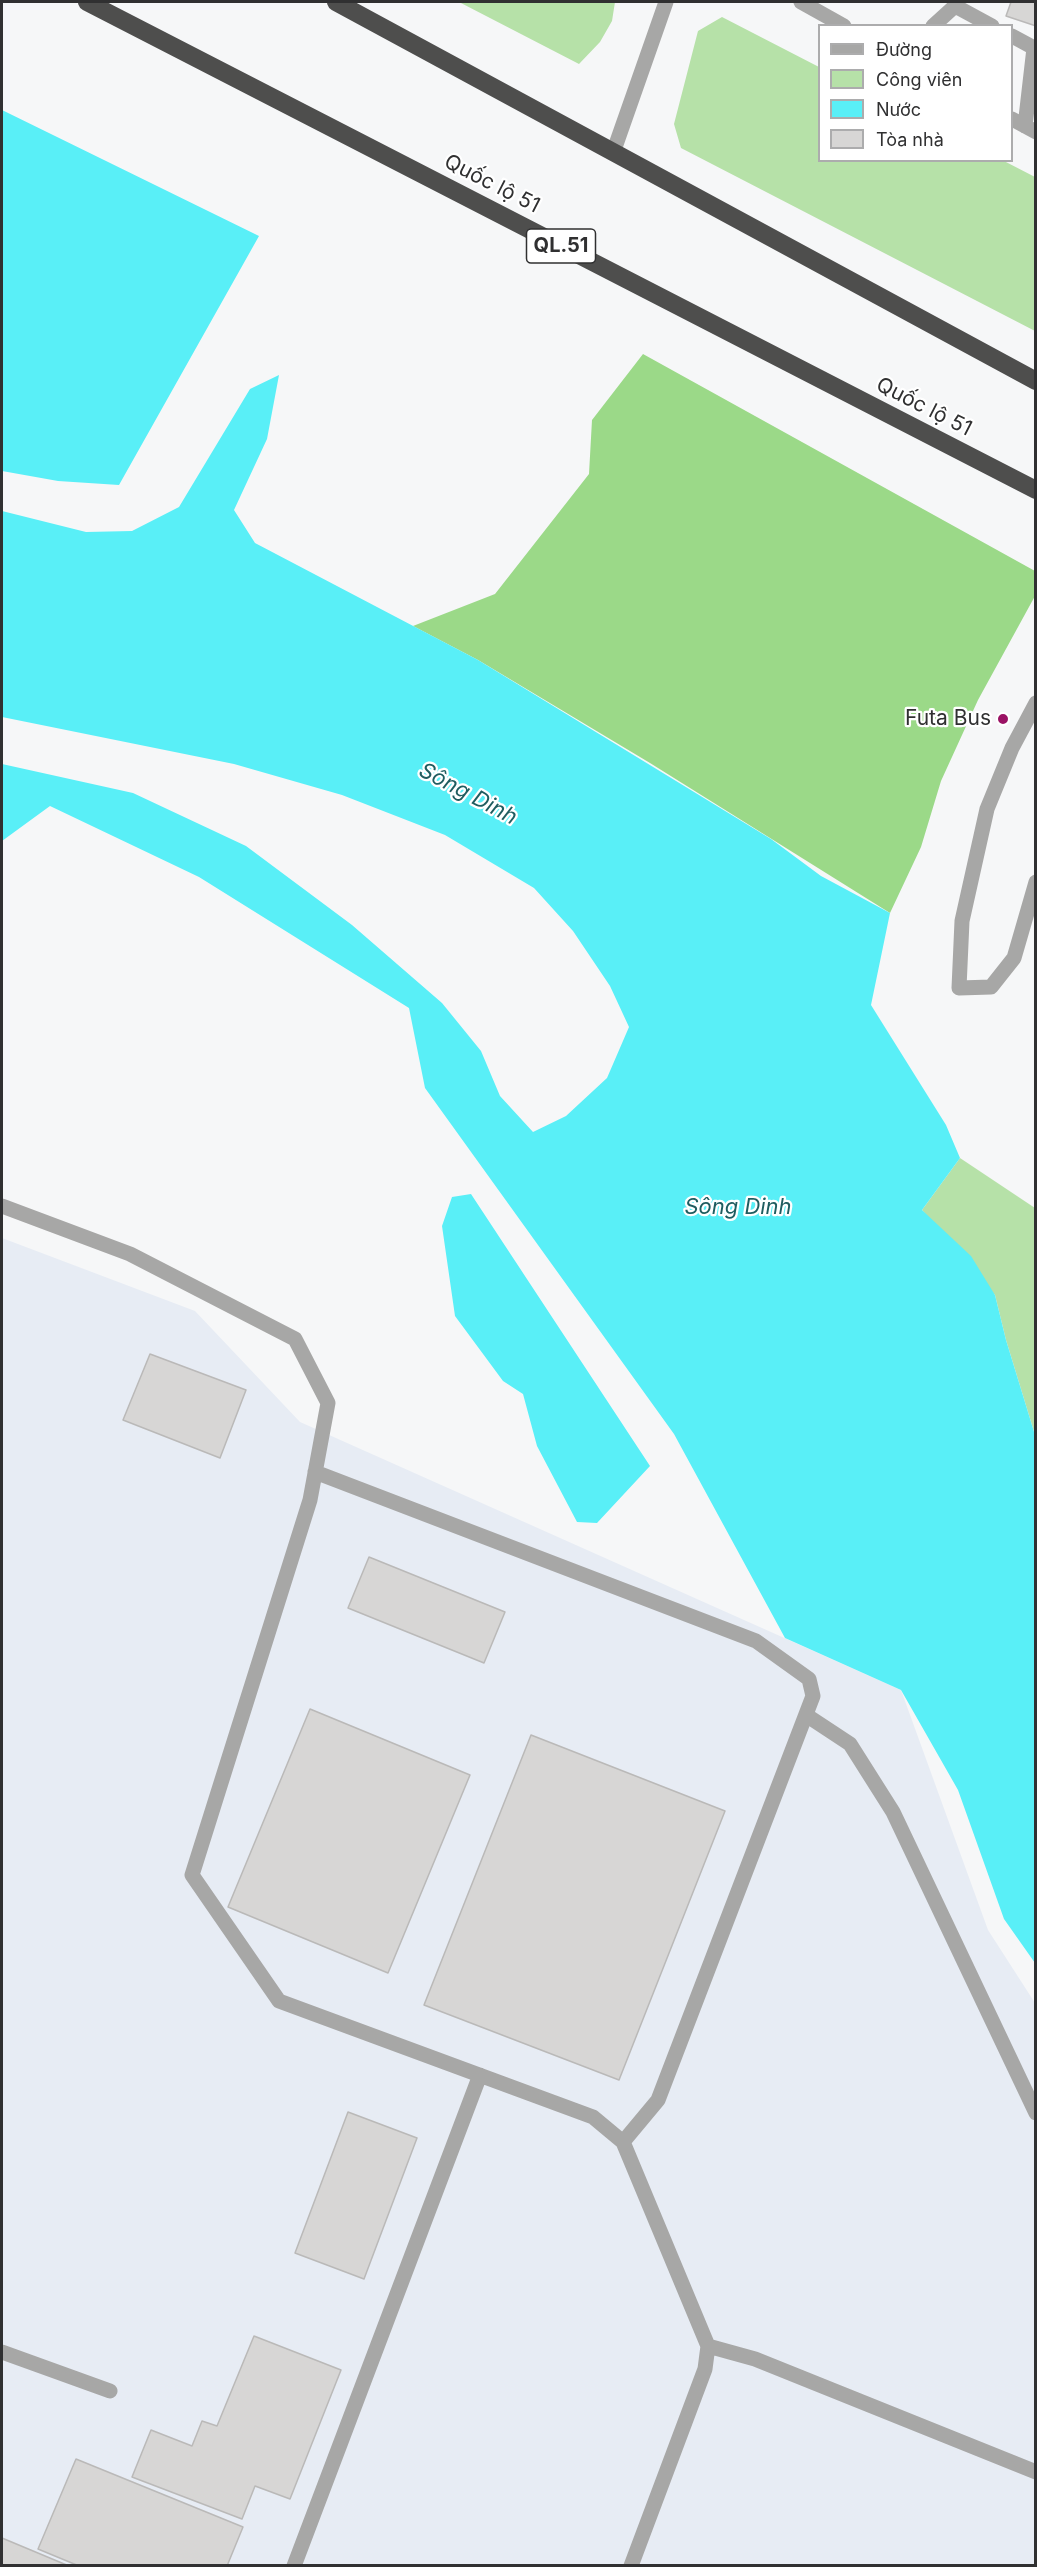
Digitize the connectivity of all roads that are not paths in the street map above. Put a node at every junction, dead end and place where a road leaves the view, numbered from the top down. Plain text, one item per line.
1 (87, 2) edge
2 (336, 2) edge
3 (666, 2) edge
4 (801, 2) edge
5 (951, 4) edge
6 (840, 24) edge
7 (935, 24) edge
8 (988, 24) edge
9 (1013, 37) edge
10 (1035, 48) edge
11 (1013, 120) edge
12 (1030, 129) edge
13 (613, 153) junction
14 (1035, 381) edge
15 (1035, 490) edge
16 (1035, 703) edge
17 (1035, 882) edge
18 (2, 1206) edge
19 (315, 1472) junction
20 (806, 1715) junction
21 (480, 2075) junction
22 (1035, 2114) edge
23 (623, 2142) junction
24 (708, 2346) junction
25 (2, 2352) edge
26 (110, 2391) dead end
27 (1035, 2472) edge
28 (294, 2565) edge
29 (631, 2565) edge

1 - 15 highway, Quốc lộ 51 / QL.51
2 - 13 highway
3 - 13 street
4 - 6 street
5 - 7 street
5 - 8 street
9 - 10 street
10 - 12 street
11 - 12 street
13 - 14 highway
16 - 17 street
18 - 19 street
19 - 20 street
19 - 21 street
20 - 22 street
20 - 23 street
21 - 23 street
21 - 28 street
23 - 24 street
24 - 27 street
24 - 29 street
25 - 26 street

